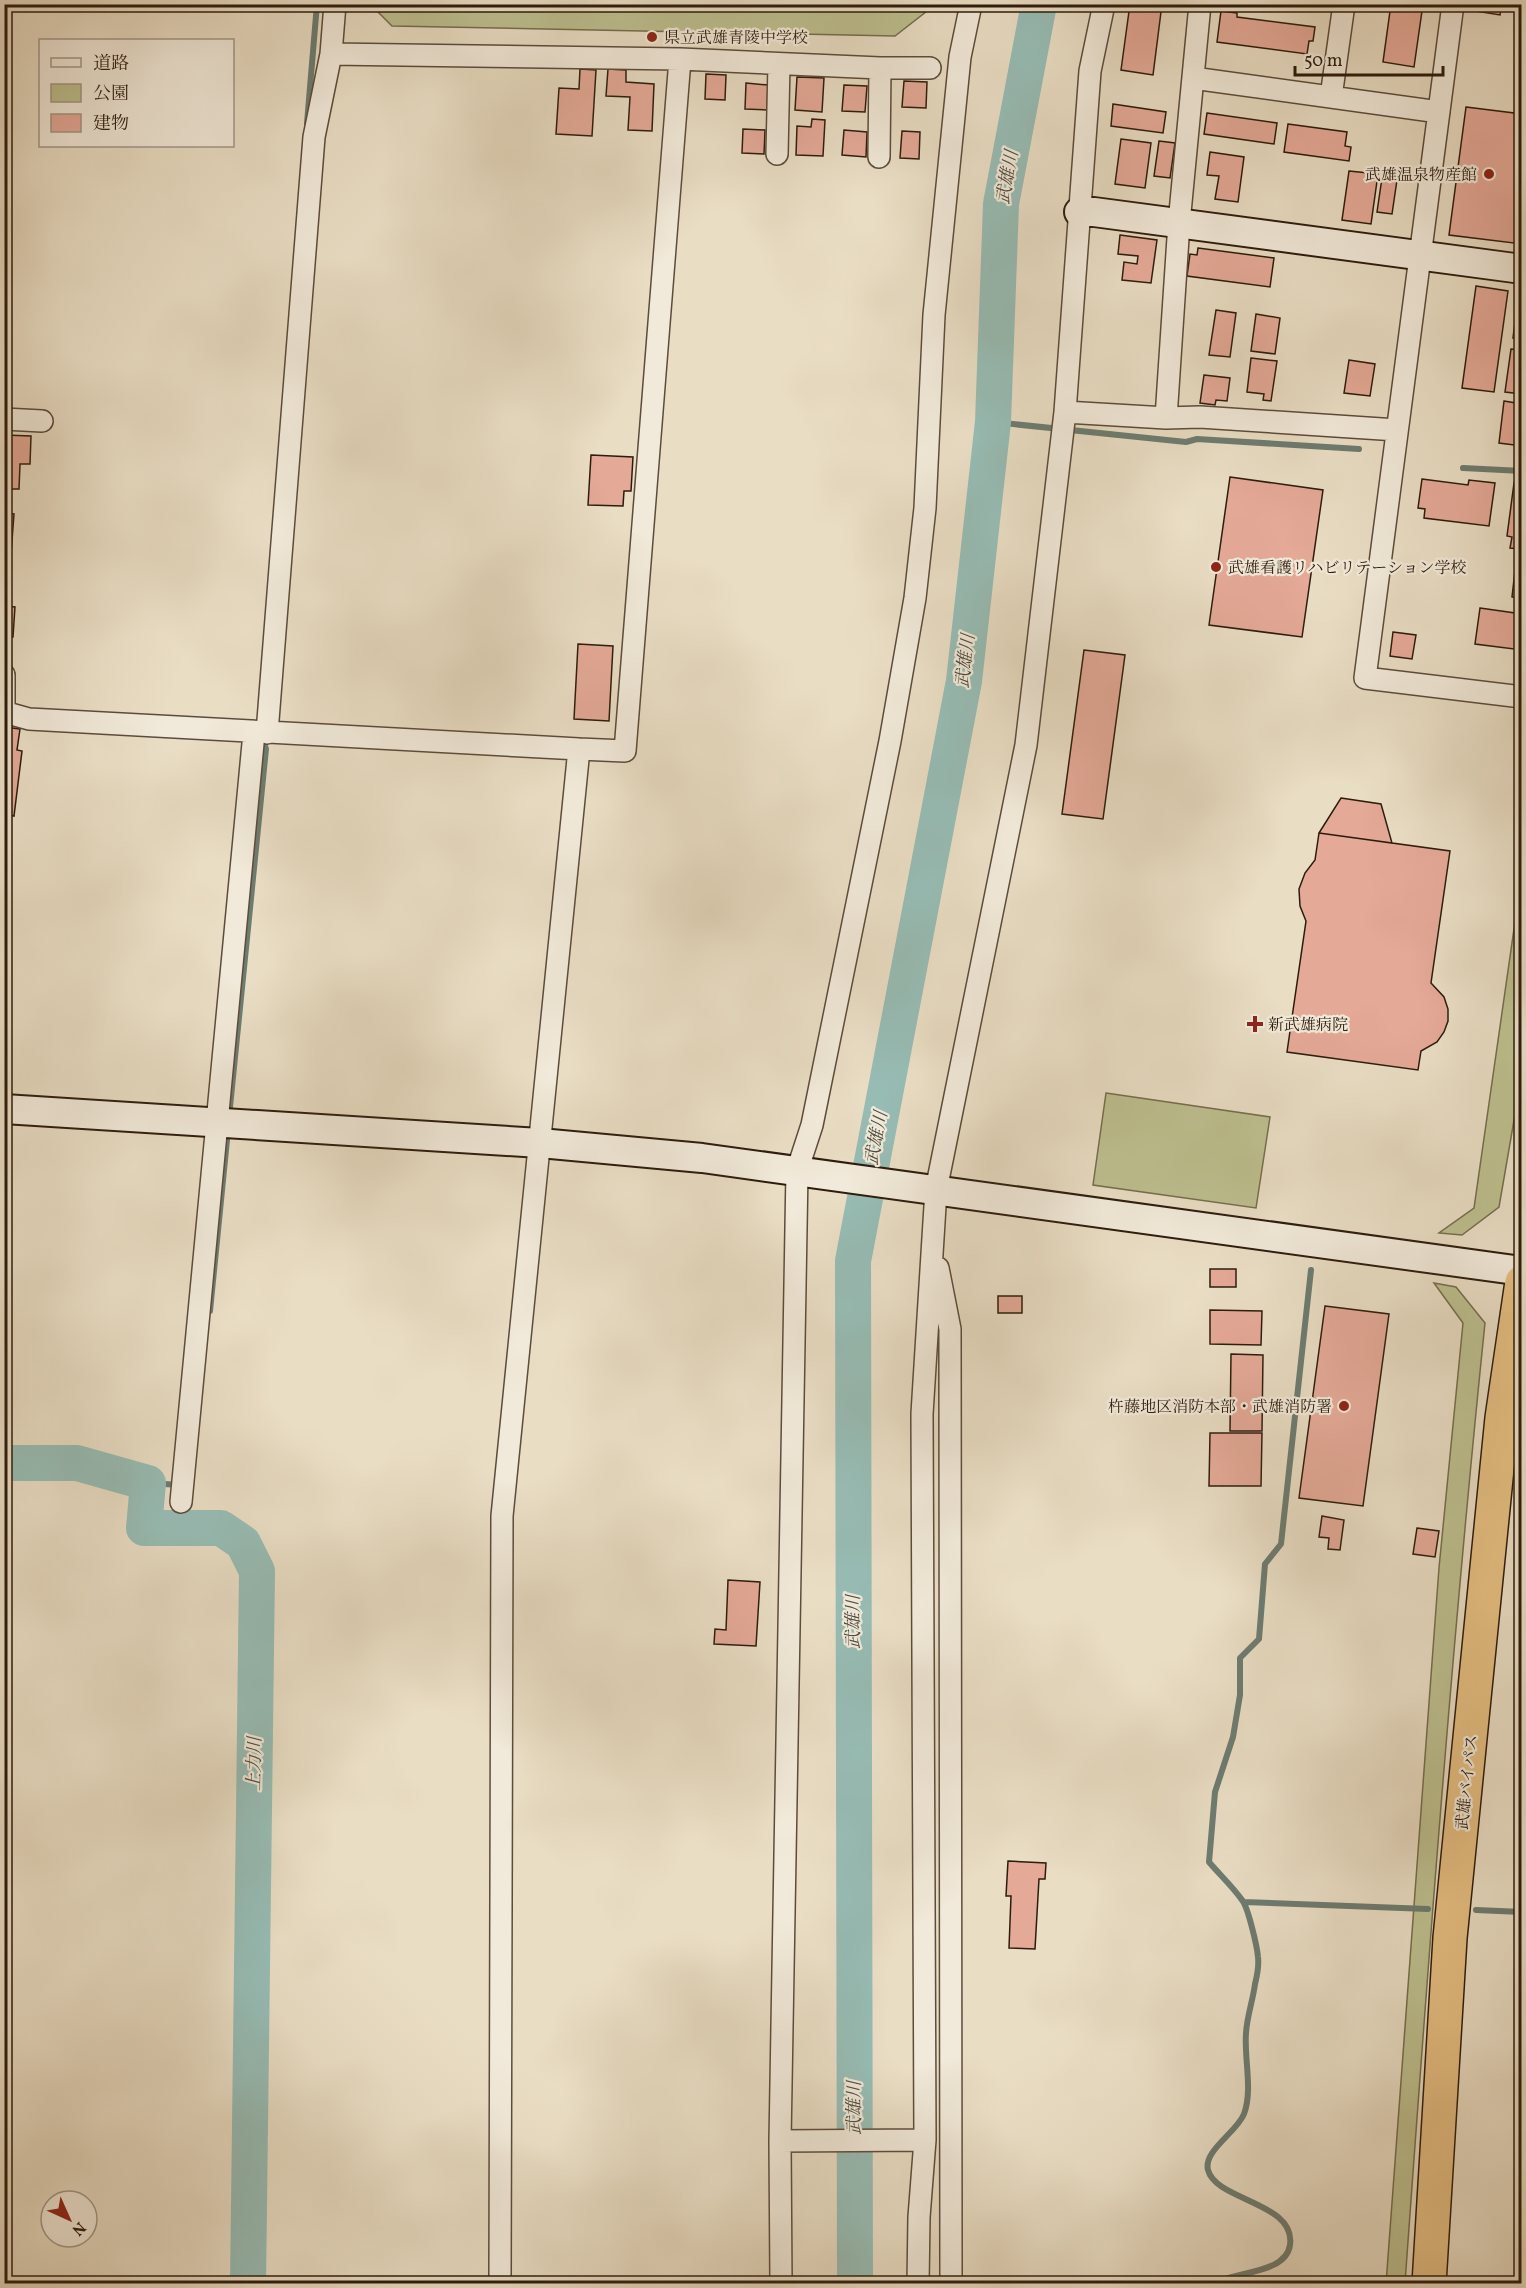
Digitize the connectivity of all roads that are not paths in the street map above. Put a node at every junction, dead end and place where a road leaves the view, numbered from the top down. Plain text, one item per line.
1 (335, 4) edge
2 (971, 4) edge
3 (1104, 4) edge
4 (1200, 4) edge
5 (1344, 4) edge
6 (1453, 4) edge
7 (331, 54) junction
8 (680, 59) junction
9 (779, 64) junction
10 (880, 68) junction
11 (930, 68) dead end
12 (1193, 78) junction
13 (1331, 97) junction
14 (1439, 112) junction
15 (777, 154) dead end
16 (879, 157) dead end
17 (1079, 212) junction
18 (1179, 223) junction
19 (1421, 256) junction
20 (1521, 269) edge
21 (1065, 412) junction
22 (4, 418) edge
23 (1166, 418) junction
24 (42, 421) dead end
25 (1397, 430) junction
26 (4, 675) edge
27 (1521, 697) edge
28 (4, 712) edge
29 (260, 733) junction
30 (579, 749) junction
31 (4, 1109) edge
32 (216, 1122) junction
33 (540, 1143) junction
34 (800, 1171) junction
35 (933, 1190) junction
36 (933, 1239) junction
37 (1521, 1271) edge
38 (1521, 1282) edge
39 (181, 1502) dead end
40 (925, 2140) junction
41 (780, 2141) junction
42 (500, 2283) edge
43 (781, 2283) edge
44 (918, 2283) edge
45 (951, 2283) edge
46 (1429, 2283) edge

1 - 7 street
2 - 34 street
3 - 17 street
4 - 12 street
5 - 13 street
6 - 14 street
7 - 8 street
7 - 29 street
8 - 9 street
8 - 30 street
9 - 10 street
9 - 15 street
10 - 11 street
10 - 16 street
12 - 13 street
12 - 18 street
13 - 14 street
14 - 19 street
17 - 18 street
17 - 21 street
18 - 19 street
18 - 23 street
19 - 20 street
19 - 25 street
21 - 23 street
21 - 35 street
22 - 24 street
23 - 25 street
25 - 27 street
26 - 28 street
28 - 29 street
29 - 30 street
29 - 32 street
30 - 33 street
31 - 32 street
32 - 33 street
32 - 39 street
33 - 34 street
33 - 42 street
34 - 35 street
34 - 41 street
35 - 36 street
35 - 37 street
36 - 40 street
36 - 45 street
38 - 46 highway, 武雄バイパス
40 - 41 street
40 - 44 street
41 - 43 street

